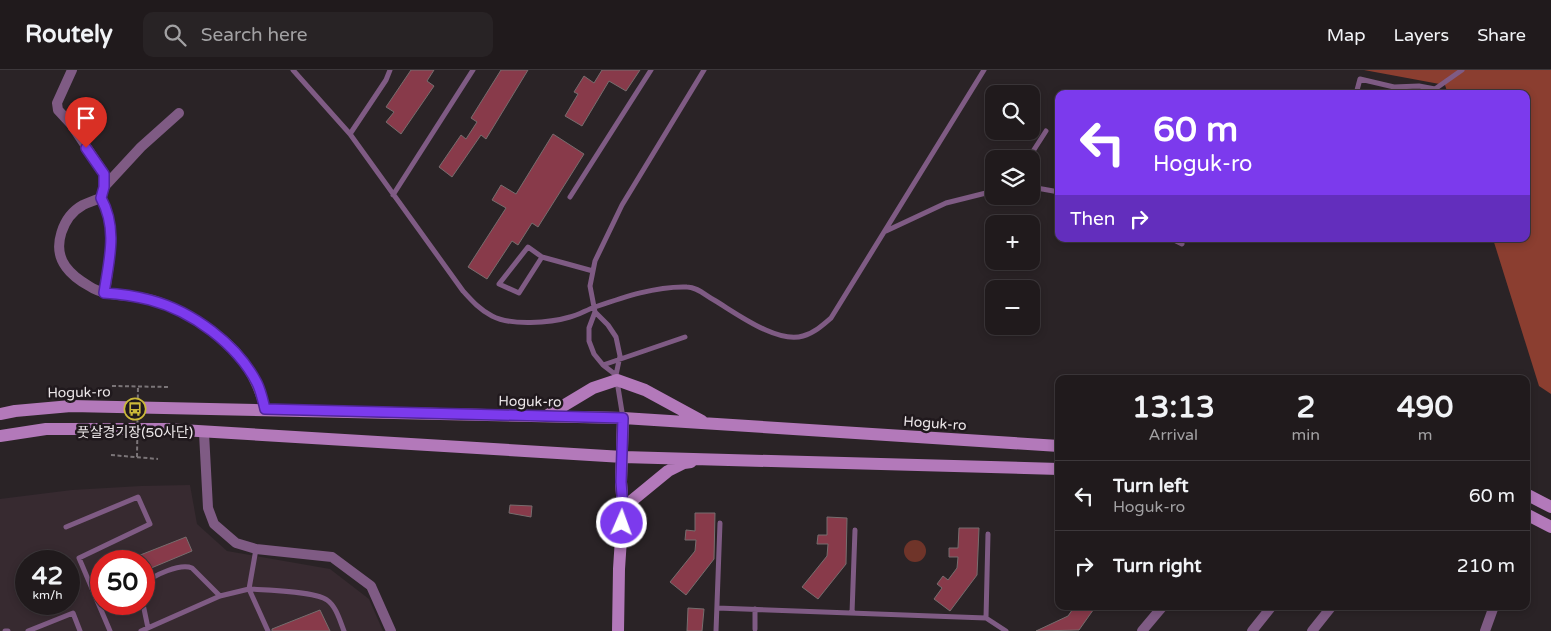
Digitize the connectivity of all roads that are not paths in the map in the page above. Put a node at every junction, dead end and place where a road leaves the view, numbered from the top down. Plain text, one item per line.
1 (72, 70) edge
2 (293, 70) edge
3 (390, 70) edge
4 (473, 70) edge
5 (651, 70) edge
6 (704, 70) edge
7 (984, 70) edge
8 (1462, 70) edge
9 (1394, 87) junction
10 (1357, 90) edge
11 (1395, 90) edge
12 (179, 113) dead end
13 (1046, 131) dead end
14 (350, 134) junction
15 (1034, 150) edge
16 (104, 187) junction
17 (1040, 189) edge
18 (1055, 191) edge
19 (985, 193) edge
20 (393, 195) junction
21 (570, 197) dead end
22 (101, 198) junction
23 (885, 231) junction
24 (1178, 242) edge
25 (1182, 244) dead end
26 (542, 257) junction
27 (593, 272) junction
28 (104, 293) junction
29 (594, 310) junction
30 (686, 337) dead end
31 (619, 360) junction
32 (603, 365) junction
33 (617, 378) junction
34 (265, 409) junction
35 (0, 414) edge
36 (545, 416) junction
37 (623, 418) junction
38 (706, 424) junction
39 (204, 433) junction
40 (0, 436) edge
41 (1055, 446) edge
42 (623, 458) junction
43 (712, 459) junction
44 (1055, 469) edge
45 (1530, 496) edge
46 (1551, 507) edge
47 (623, 508) junction
48 (1530, 516) edge
49 (720, 523) dead end
50 (66, 527) dead end
51 (1551, 527) edge
52 (855, 530) dead end
53 (988, 534) dead end
54 (256, 549) junction
55 (155, 578) edge
56 (249, 589) junction
57 (220, 596) junction
58 (717, 608) junction
59 (755, 610) junction
60 (1160, 610) edge
61 (1269, 610) edge
62 (1329, 610) edge
63 (1493, 610) edge
64 (852, 613) junction
65 (145, 615) edge
66 (986, 618) junction
67 (148, 628) junction
68 (755, 629) dead end
69 (28, 631) edge
70 (80, 631) edge
71 (110, 631) edge
72 (142, 631) edge
73 (268, 631) edge
74 (344, 631) edge
75 (391, 631) edge
76 (618, 631) edge
77 (716, 631) edge
78 (1006, 631) edge
79 (1142, 631) edge
80 (1252, 631) edge
81 (1312, 631) edge
82 (1485, 631) edge

1 - 16 street
2 - 14 lane
3 - 14 lane
4 - 20 lane
5 - 21 lane
6 - 27 lane
7 - 23 lane
8 - 9 lane
9 - 10 lane
9 - 11 lane
12 - 16 street
13 - 15 lane
14 - 20 lane
16 - 22 street
17 - 18 lane
19 - 23 lane
20 - 29 lane
22 - 28 street
22 - 28 street
23 - 29 lane
24 - 25 lane
26 - 26 lane
26 - 27 lane
27 - 29 lane
28 - 34 street
29 - 31 lane
29 - 32 lane
30 - 31 lane
31 - 32 lane
31 - 33 lane
32 - 33 lane
33 - 36 main road
33 - 37 lane
33 - 38 main road
34 - 35 main road, Hoguk-ro
34 - 36 main road, Hoguk-ro
36 - 37 main road, Hoguk-ro
37 - 38 main road, Hoguk-ro
37 - 42 main road
38 - 41 main road, Hoguk-ro
39 - 40 main road
39 - 42 main road
39 - 54 street
42 - 43 main road
42 - 47 main road
43 - 44 main road
43 - 47 main road
45 - 46 main road
47 - 76 main road
48 - 51 main road
49 - 58 lane
50 - 71 lane
52 - 64 lane
53 - 66 lane
54 - 56 lane
54 - 75 street
55 - 57 lane
56 - 57 lane
56 - 73 lane
56 - 74 lane
57 - 67 lane
58 - 59 lane
58 - 77 lane
59 - 64 lane
59 - 68 lane
60 - 79 street
61 - 80 street
62 - 81 street
63 - 82 street
64 - 66 lane
65 - 67 lane
66 - 78 lane
67 - 72 lane
69 - 70 lane

